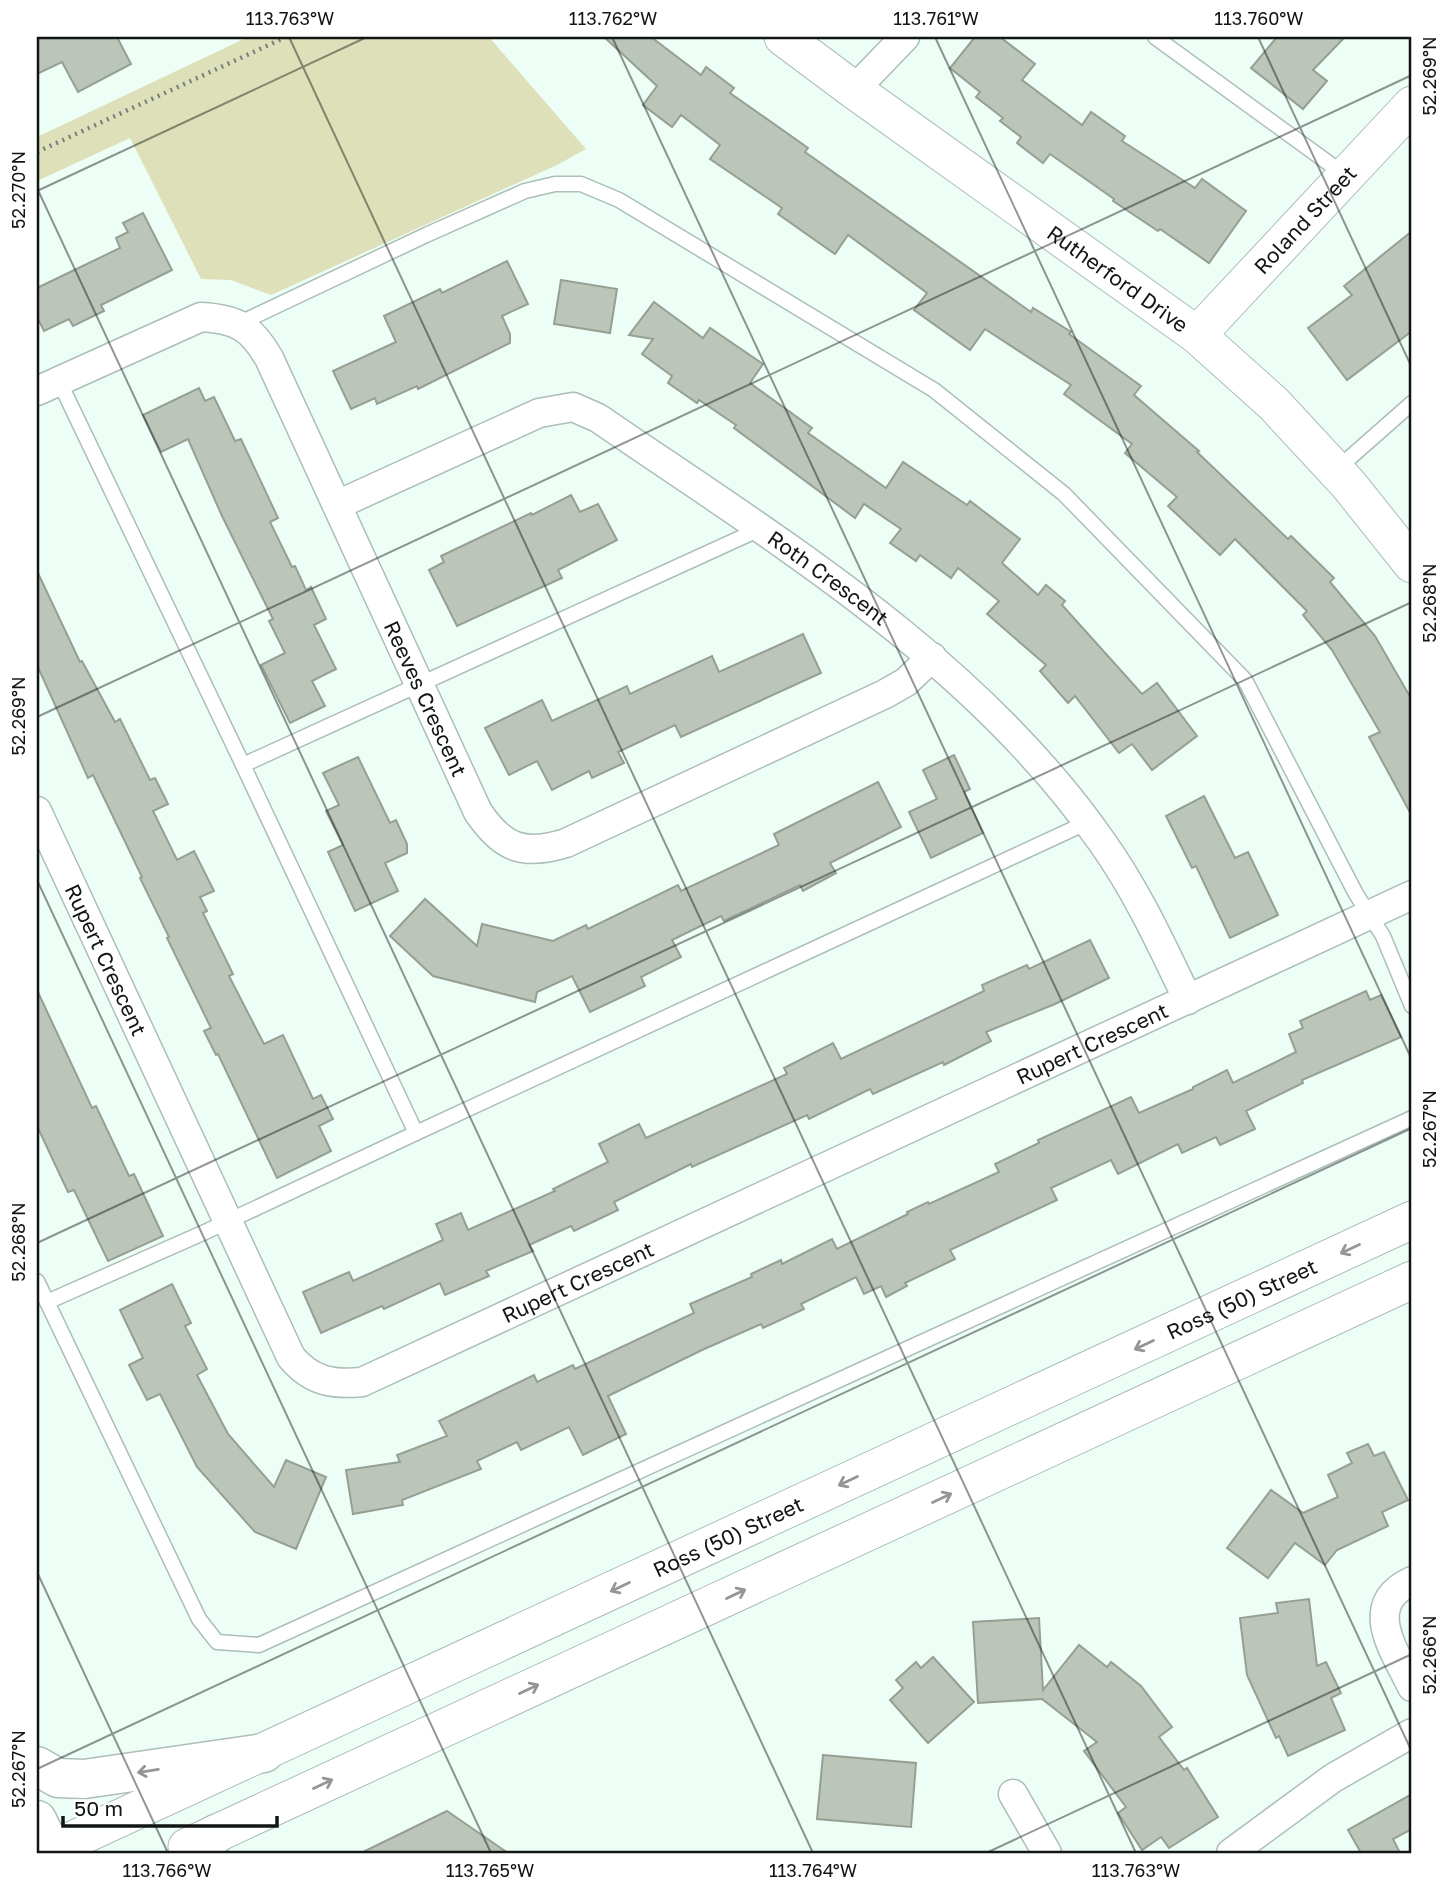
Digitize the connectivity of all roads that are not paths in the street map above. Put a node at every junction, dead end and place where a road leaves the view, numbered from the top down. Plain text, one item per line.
1 (783, 37) edge
2 (905, 37) edge
3 (1155, 37) edge
4 (1172, 41) edge
5 (855, 90) junction
6 (1412, 105) edge
7 (1345, 175) junction
8 (239, 324) junction
9 (1197, 335) junction
10 (48, 386) edge
11 (1412, 403) edge
12 (1336, 470) junction
13 (337, 505) junction
14 (760, 529) junction
15 (1412, 564) edge
16 (932, 657) junction
17 (419, 685) junction
18 (243, 765) junction
19 (37, 811) edge
20 (1088, 822) junction
21 (1412, 895) edge
22 (1370, 915) junction
23 (1188, 1000) junction
24 (1412, 1006) edge
25 (1412, 1118) edge
26 (415, 1133) junction
27 (1412, 1220) edge
28 (229, 1221) junction
29 (1412, 1280) edge
30 (37, 1282) edge
31 (47, 1302) junction
32 (1412, 1581) edge
33 (1412, 1687) edge
34 (1412, 1732) edge
35 (264, 1753) junction
36 (37, 1766) edge
37 (1013, 1794) dead end
38 (202, 1843) edge
39 (46, 1844) edge
40 (173, 1853) edge
41 (1047, 1853) edge
42 (1231, 1853) edge

1 - 5 street, Rutherford Drive
2 - 5 street
3 - 4 lane
4 - 7 lane
5 - 9 street, Rutherford Drive
6 - 7 street, Roland Street
7 - 9 street, Roland Street
8 - 10 street
8 - 13 street, Reeves Crescent
8 - 22 lane
9 - 12 street, Rutherford Drive
10 - 18 lane
11 - 12 lane
12 - 15 street, Rutherford Drive
13 - 14 street, Roth Crescent
13 - 17 street, Reeves Crescent
14 - 16 street, Roth Crescent
14 - 17 lane
16 - 17 street, Reeves Crescent
16 - 20 street, Roth Crescent
17 - 18 lane
18 - 26 lane
19 - 28 street, Rupert Crescent
20 - 23 street, Roth Crescent
20 - 26 lane
21 - 22 street, Rupert Crescent
22 - 23 street, Rupert Crescent
22 - 24 lane
23 - 28 street, Rupert Crescent
25 - 31 lane
26 - 28 lane
27 -> 35 street, Ross (50) Street
28 - 31 lane
38 -> 29 street
30 - 31 lane
32 - 33 street
34 - 42 street
35 -> 36 main road
35 - 39 street, Ross (50) Street
37 - 41 street
38 - 40 street

